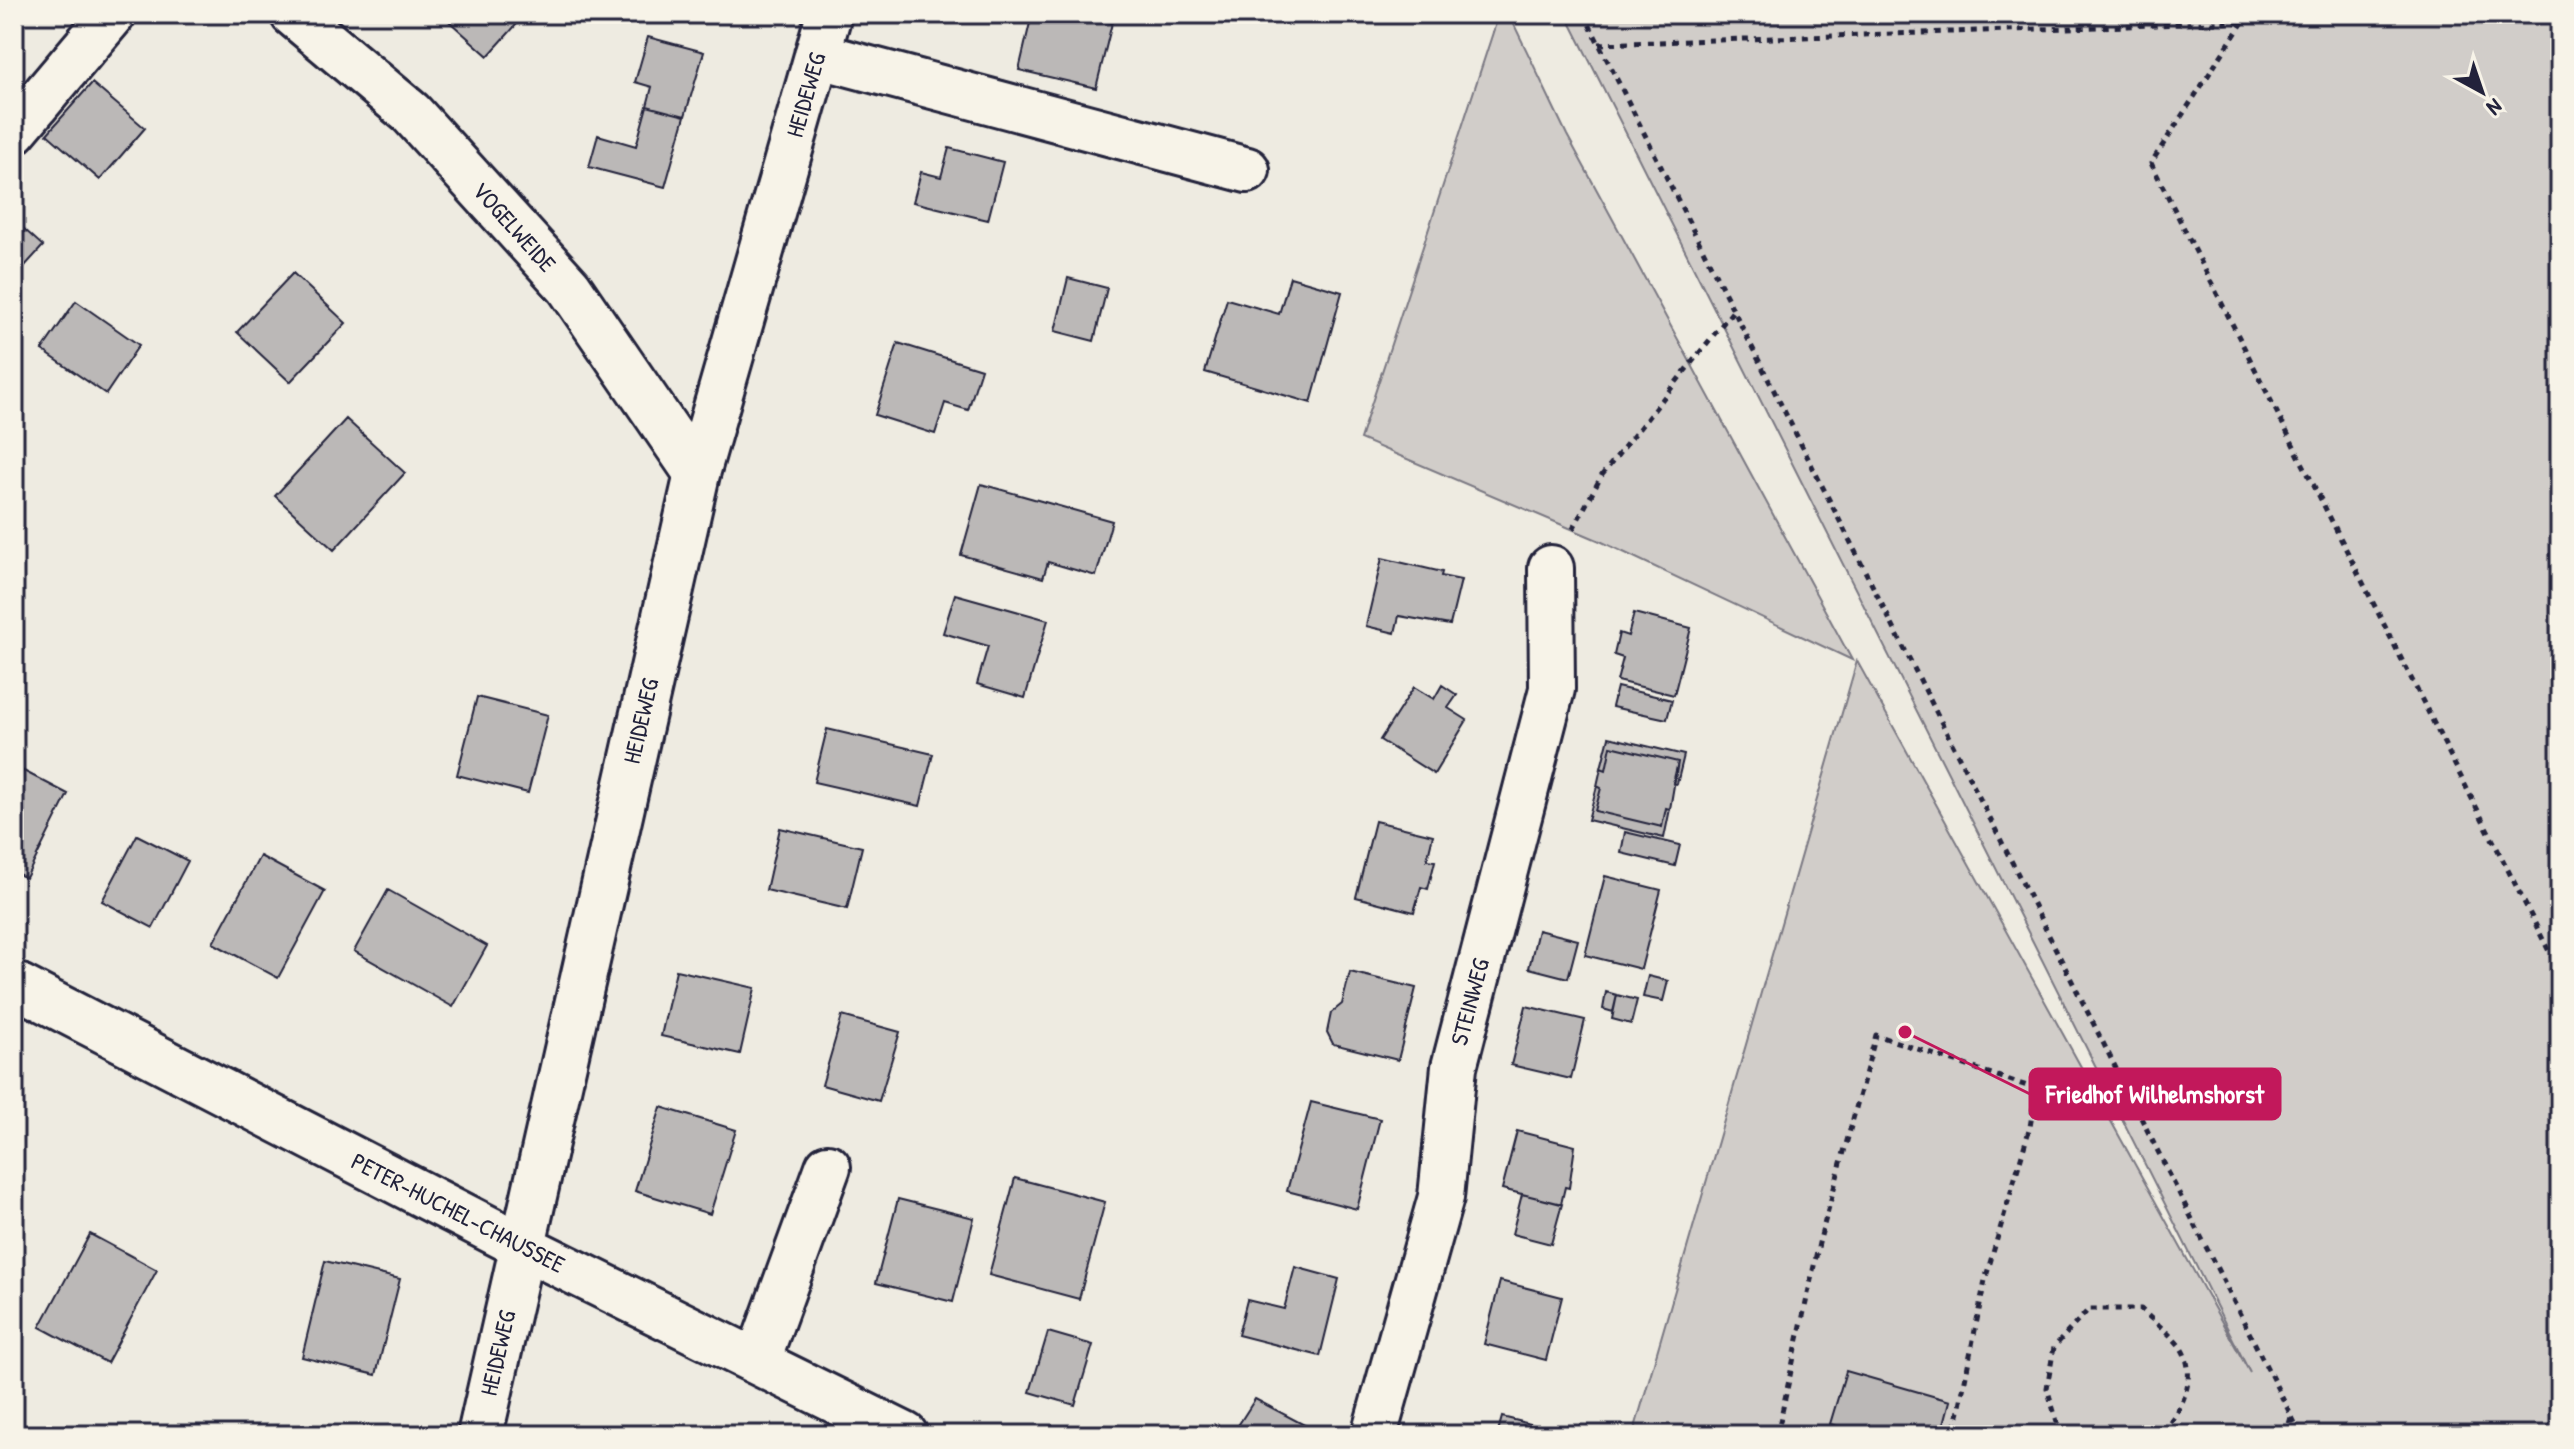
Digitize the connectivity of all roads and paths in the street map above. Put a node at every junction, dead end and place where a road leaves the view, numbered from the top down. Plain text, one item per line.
1 (113, 14) edge
2 (293, 14) edge
3 (829, 14) edge
4 (1584, 14) edge
5 (2324, 14) edge
6 (2243, 22) junction
7 (1599, 44) junction
8 (817, 55) junction
9 (14, 131) edge
10 (1247, 170) dead end
11 (1732, 312) junction
12 (697, 474) junction
13 (1551, 568) joint
14 (2560, 973) edge
15 (14, 984) edge
16 (828, 1167) dead end
17 (522, 1246) junction
18 (757, 1362) junction
19 (2292, 1416) junction
20 (480, 1435) edge
21 (905, 1435) edge
22 (1374, 1435) edge
23 (1777, 1435) edge
24 (1954, 1435) edge
25 (2061, 1435) edge
26 (2158, 1435) edge
27 (2286, 1435) edge
28 (2301, 1435) edge

1 - 9 street
2 - 12 street, VOGELWEIDE
3 - 8 street, HEIDEWEG
4 - 7 path
5 - 6 path
6 - 7 path
6 - 14 path
7 - 11 path
8 - 10 street
8 - 12 street, HEIDEWEG
11 - 13 path
11 - 19 path
12 - 17 street, HEIDEWEG
13 - 22 street, STEINWEG
15 - 17 street, PETER-HUCHEL-CHAUSSEE
16 - 18 street
17 - 18 street, PETER-HUCHEL-CHAUSSEE
17 - 20 street, HEIDEWEG
18 - 21 street, PETER-HUCHEL-CHAUSSEE
19 - 27 path
19 - 28 path
23 - 24 path
25 - 26 path

